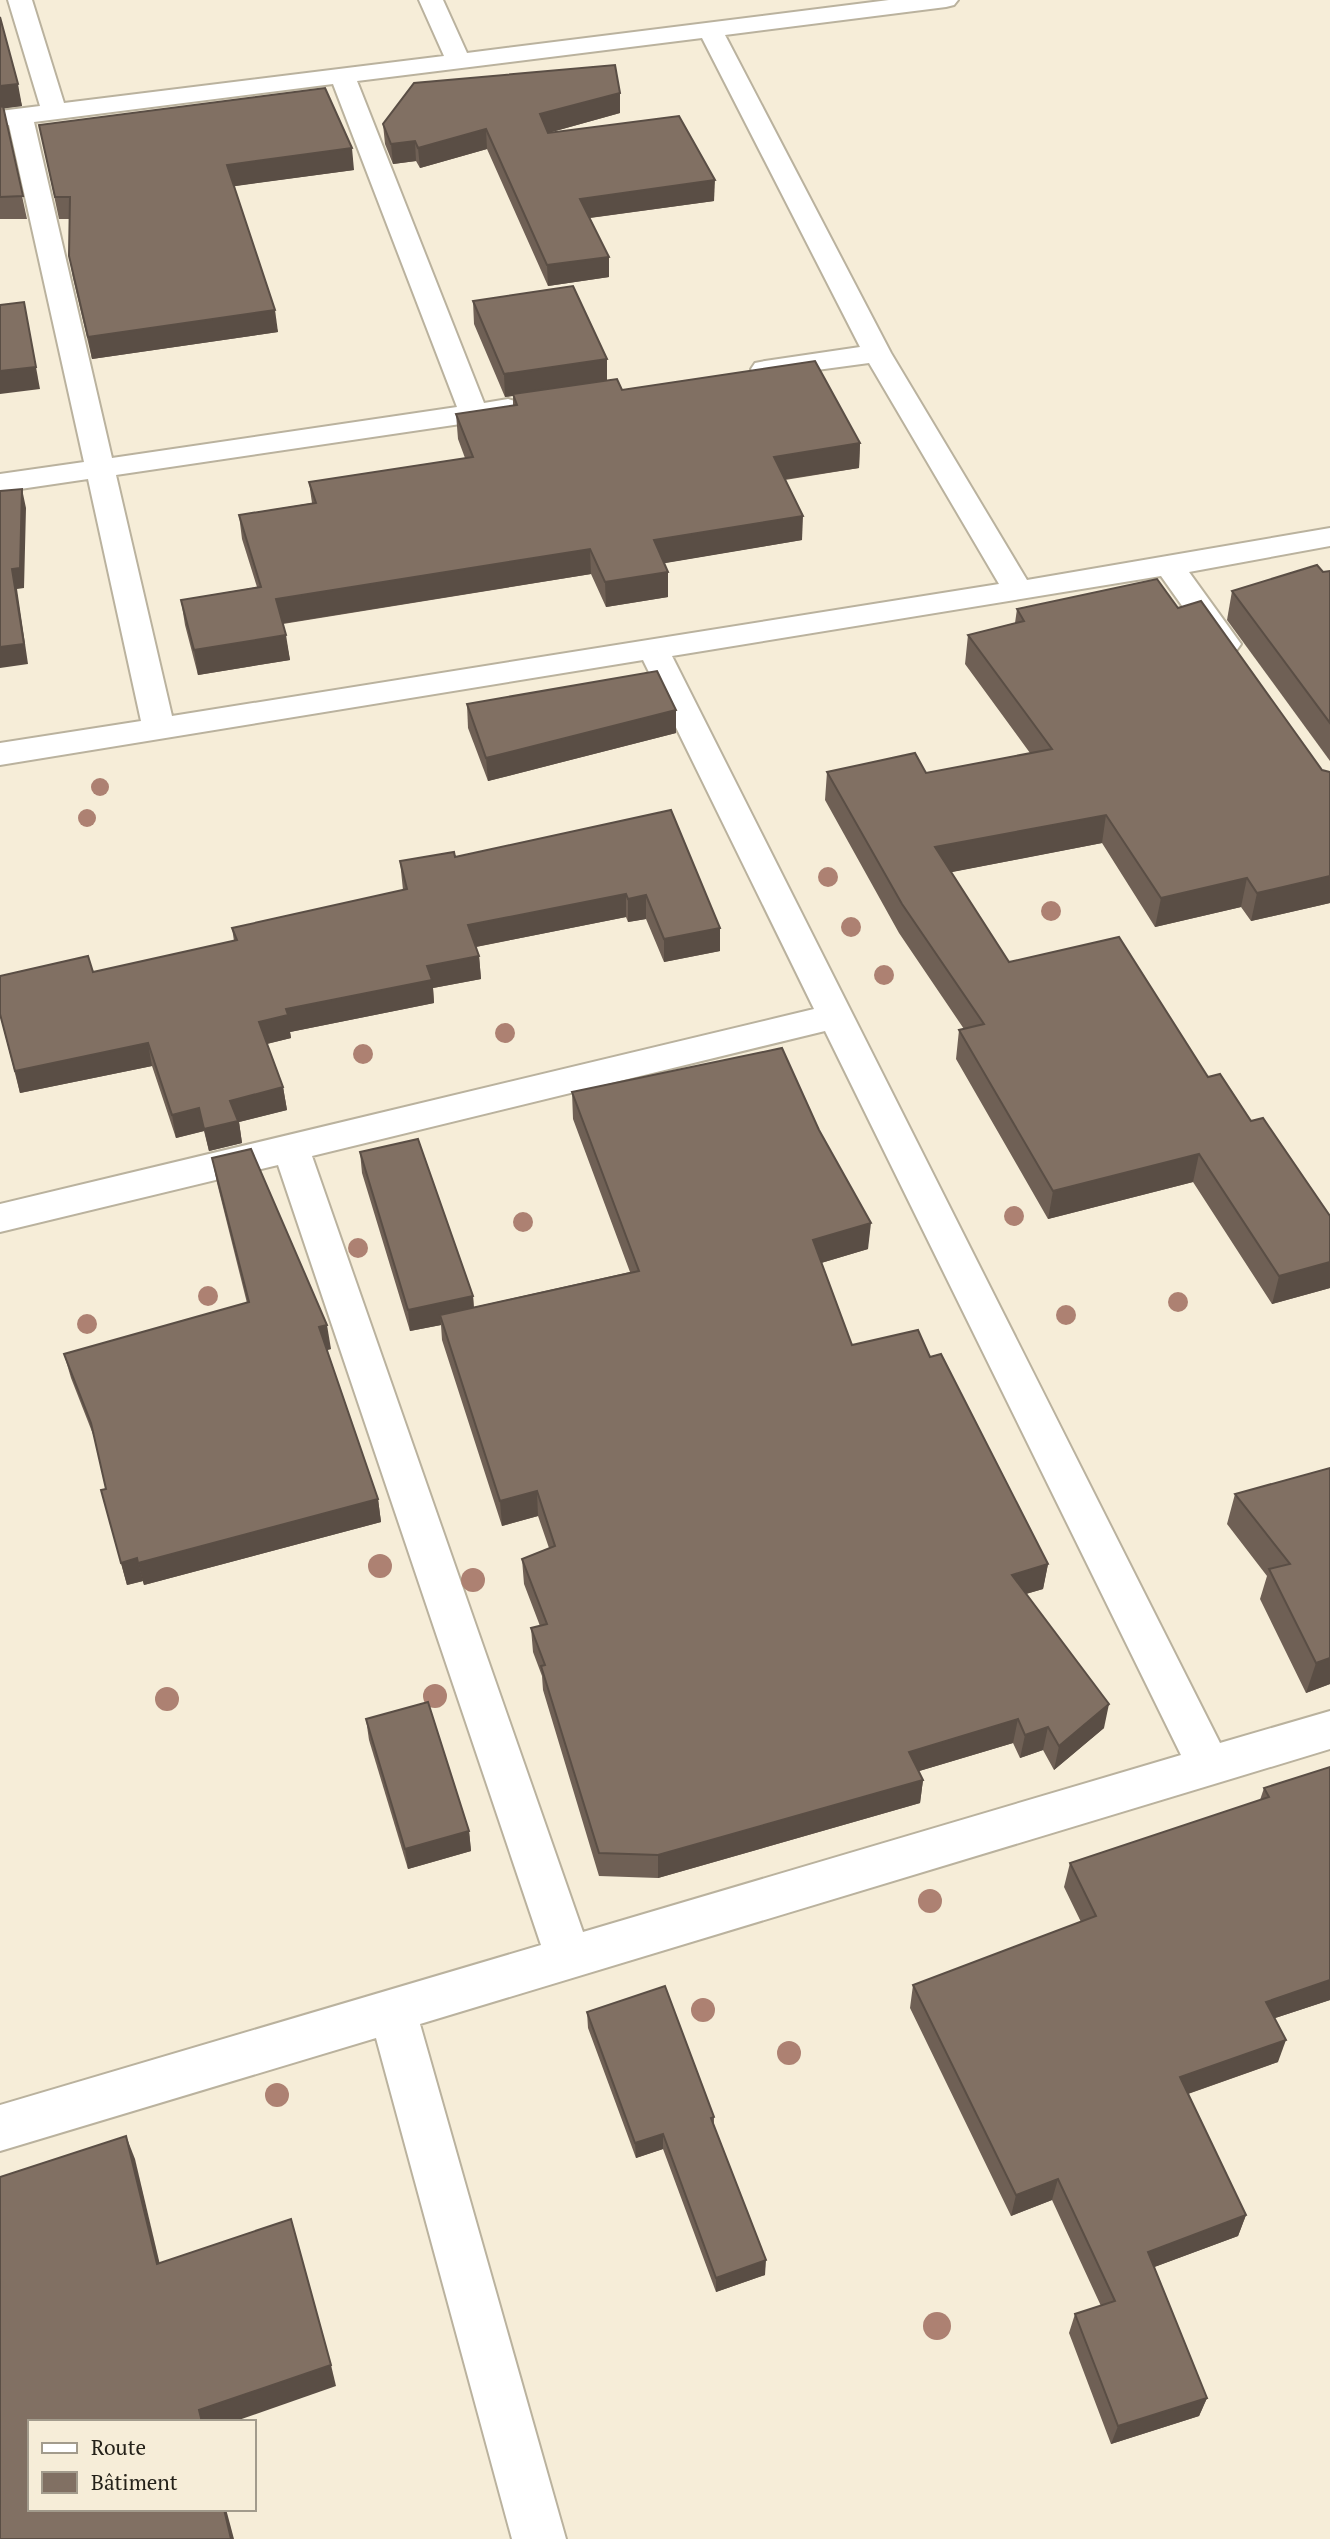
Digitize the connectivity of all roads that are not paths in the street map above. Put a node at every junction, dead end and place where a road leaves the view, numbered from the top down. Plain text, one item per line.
1 (20, 0) edge
2 (431, 0) edge
3 (946, 0) edge
4 (806, 9) edge
5 (711, 31) junction
6 (459, 62) junction
7 (343, 77) junction
8 (54, 112) junction
9 (10, 118) edge
10 (877, 353) junction
11 (742, 373) edge
12 (541, 403) edge
13 (474, 413) junction
14 (99, 468) junction
15 (0, 483) edge
16 (1330, 537) edge
17 (1169, 566) junction
18 (1018, 590) junction
19 (653, 649) junction
20 (1242, 666) edge
21 (159, 728) junction
22 (0, 754) edge
23 (836, 1016) junction
24 (291, 1148) junction
25 (0, 1218) edge
26 (1330, 1730) edge
27 (1209, 1766) junction
28 (568, 1957) junction
29 (392, 2010) junction
30 (0, 2127) edge
31 (539, 2539) edge

1 - 8 street
2 - 6 street
3 - 4 street
4 - 5 street
5 - 6 street
5 - 10 street
6 - 7 street
7 - 8 street
7 - 13 street
8 - 9 street
9 - 14 street
10 - 11 street
10 - 18 street
12 - 13 street
13 - 14 street
14 - 15 street
14 - 21 street
16 - 17 street
17 - 18 street
17 - 20 street
18 - 19 street
19 - 21 street
19 - 23 street
21 - 22 street
23 - 24 street
23 - 27 street
24 - 25 street
24 - 28 street
26 - 27 street
27 - 28 street
28 - 29 street
29 - 30 street
29 - 31 street

